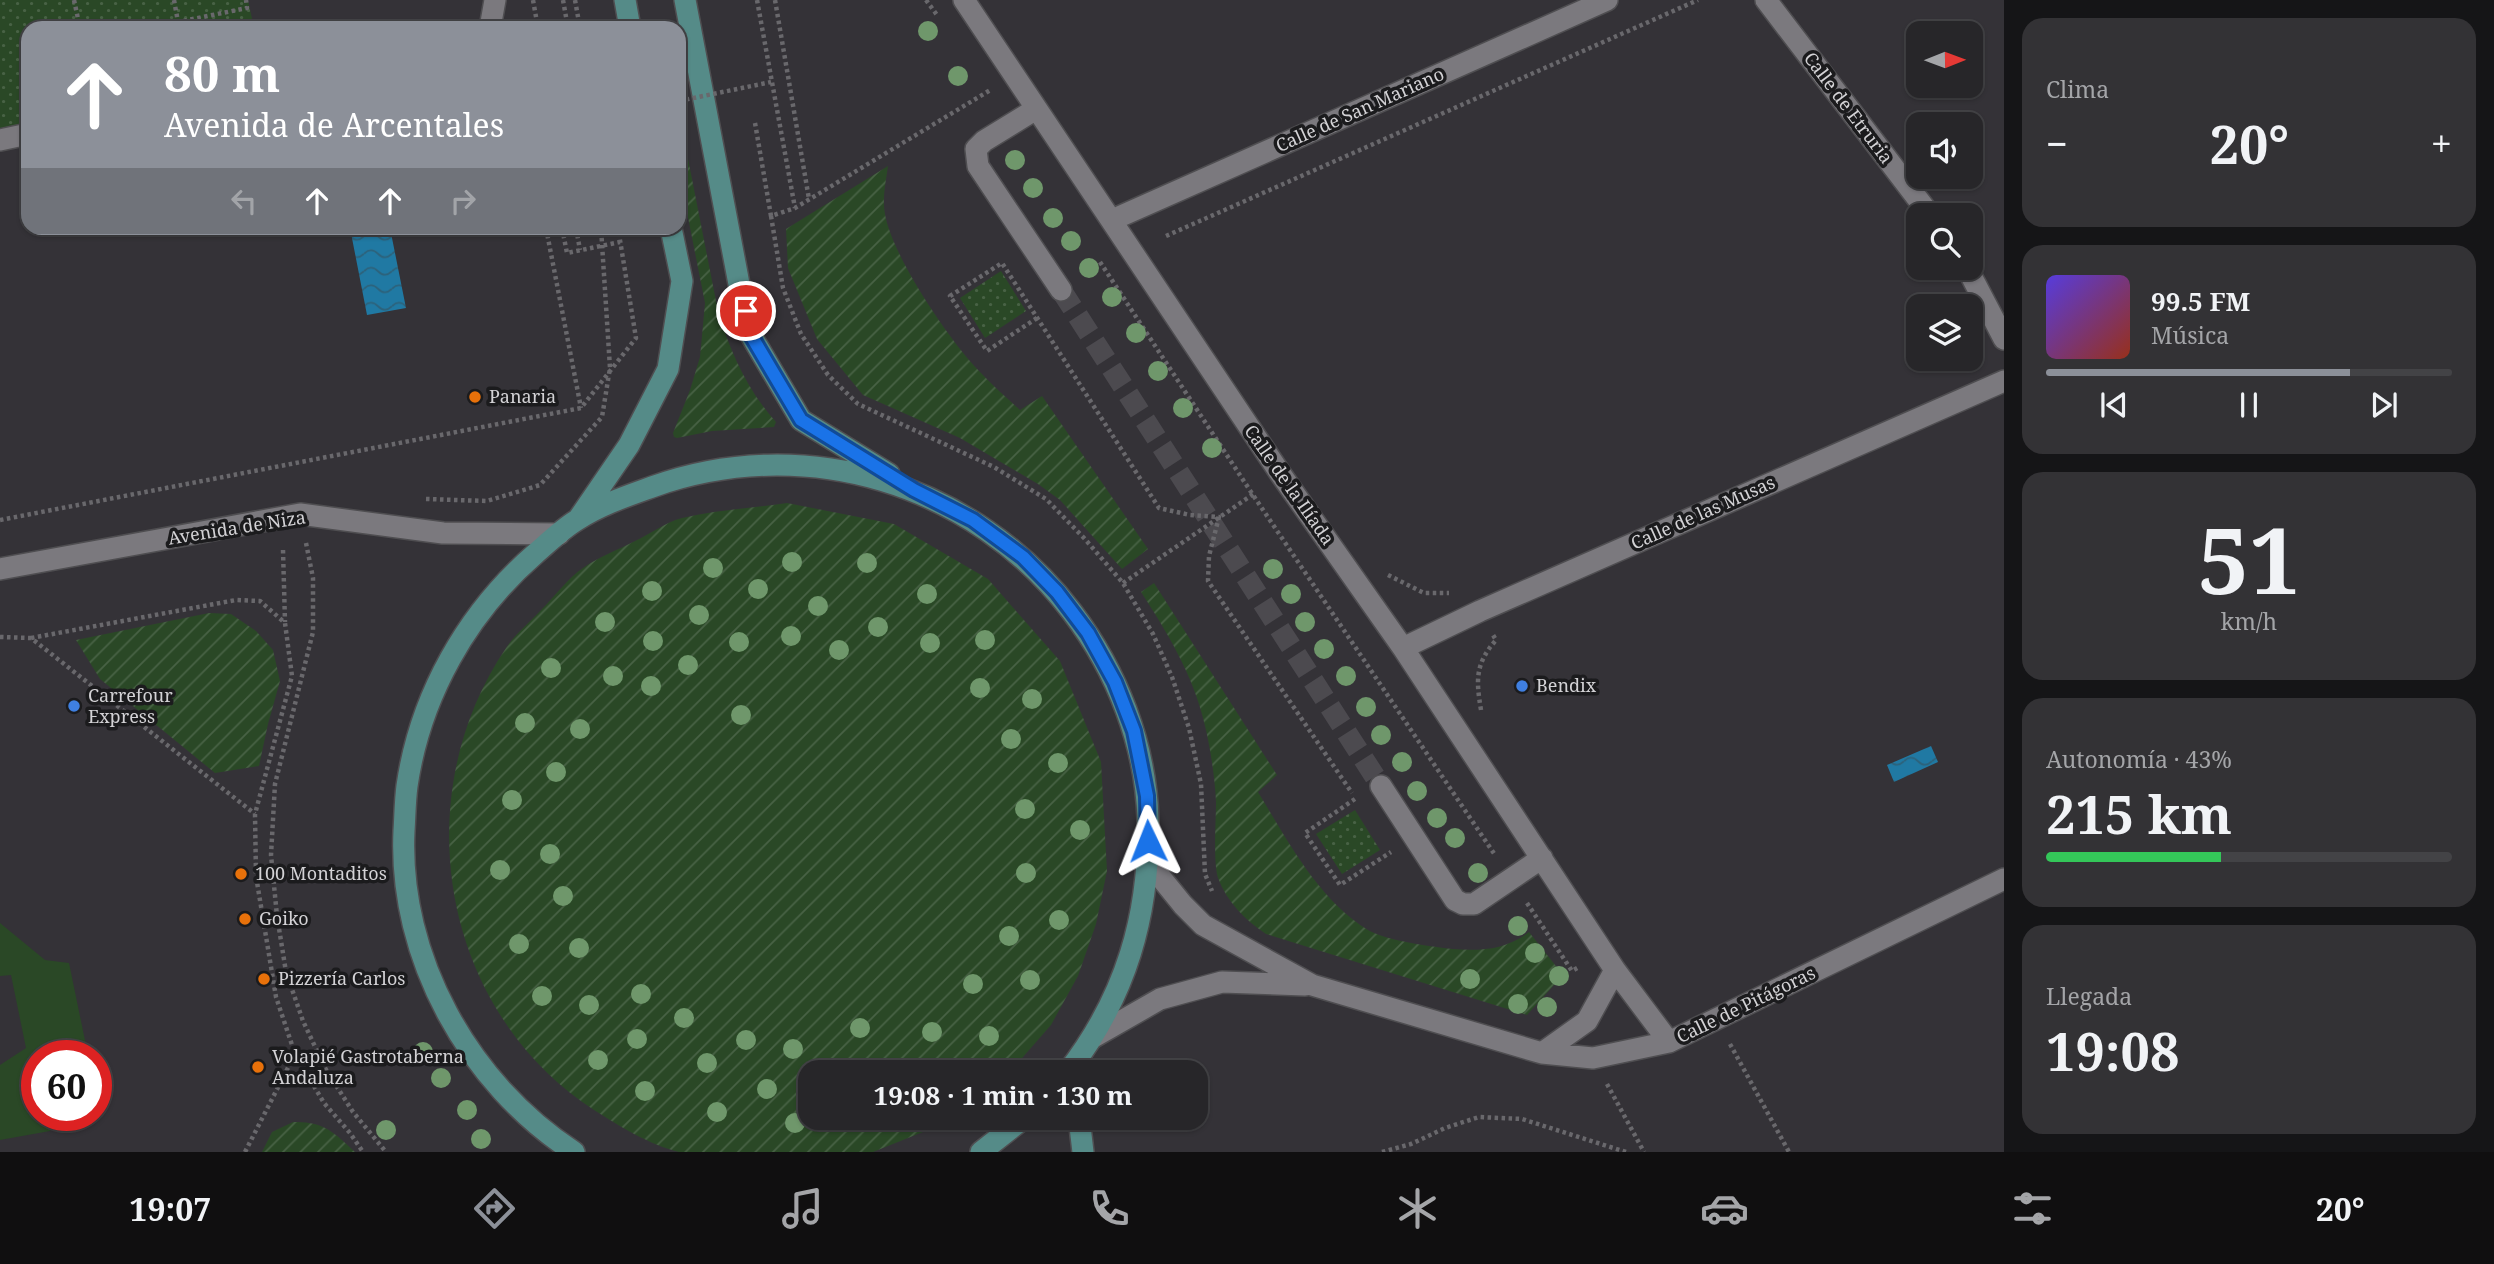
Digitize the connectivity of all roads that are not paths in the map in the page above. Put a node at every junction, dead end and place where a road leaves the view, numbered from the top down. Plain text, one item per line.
1 (495, 0) edge
2 (625, 0) edge
3 (685, 0) edge
4 (964, 0) edge
5 (1607, 0) edge
6 (1766, 0) edge
7 (491, 21) edge
8 (630, 21) edge
9 (1036, 109) junction
10 (21, 136) edge
11 (0, 140) edge
12 (1921, 203) edge
13 (1112, 220) junction
14 (672, 235) edge
15 (1973, 280) edge
16 (1061, 290) tunnel mouth
17 (2004, 339) edge
18 (2004, 380) edge
19 (914, 490) junction
20 (578, 519) junction
21 (559, 534) junction
22 (0, 569) edge
23 (1404, 648) junction
24 (1381, 786) tunnel mouth
25 (1542, 858) junction
26 (1149, 863) junction
27 (2004, 878) edge
28 (1615, 970) junction
29 (1312, 985) junction
30 (1670, 1042) junction
31 (1542, 1053) junction
32 (1086, 1054) edge
33 (1009, 1130) edge
34 (1080, 1130) edge
35 (574, 1152) edge
36 (981, 1152) edge
37 (1083, 1152) edge

1 - 7 street
2 - 8 main road
3 - 19 main road
4 - 9 street, Calle de la Ilíada
5 - 13 street, Calle de San Mariano
6 - 12 street, Calle de Etruria
9 - 13 street, Calle de la Ilíada
9 - 16 street
10 - 11 street
13 - 23 street, Calle de la Ilíada
14 - 20 main road
15 - 17 street
18 - 23 street, Calle de las Musas
19 - 20 main road
19 - 26 main road
20 - 21 main road
21 - 22 street, Avenida de Niza
21 - 35 main road
23 - 25 street, Calle de la Ilíada
24 - 25 street
25 - 28 street, Calle de la Ilíada
26 - 29 street, Calle de Pitágoras
26 - 32 main road
27 - 30 street, Calle de Pitágoras
28 - 30 street, Calle de la Ilíada
28 - 31 street
29 - 31 street, Calle de Pitágoras
29 - 32 street, Calle de Pitágoras
30 - 31 street, Calle de Pitágoras
33 - 36 main road
34 - 37 main road

